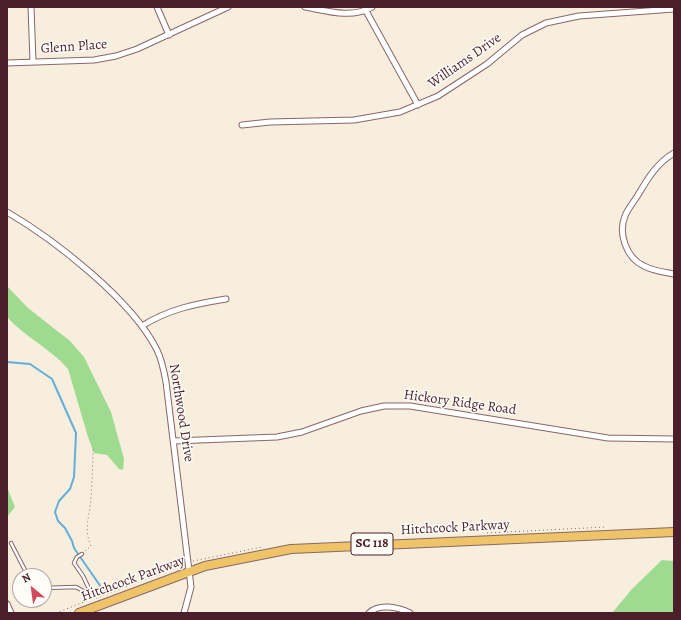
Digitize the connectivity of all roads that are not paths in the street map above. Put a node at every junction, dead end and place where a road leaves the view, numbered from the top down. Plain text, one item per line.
1 (31, 7) edge
2 (157, 7) edge
3 (228, 7) edge
4 (305, 7) edge
5 (372, 7) edge
6 (674, 9) edge
7 (627, 10) edge
8 (366, 11) junction
9 (169, 35) junction
10 (33, 62) junction
11 (7, 63) edge
12 (418, 105) junction
13 (242, 125) dead end
14 (674, 153) edge
15 (7, 212) edge
16 (674, 274) edge
17 (226, 299) dead end
18 (142, 326) junction
19 (674, 439) edge
20 (174, 441) junction
21 (674, 532) edge
22 (11, 543) dead end
23 (82, 554) road end
24 (24, 568) edge
25 (190, 572) junction
26 (52, 588) edge
27 (7, 604) edge
28 (11, 613) edge
29 (79, 613) edge
30 (184, 613) edge
31 (369, 613) edge
32 (410, 613) edge

1 - 10 street
2 - 9 street
3 - 9 street, Glenn Place
4 - 8 street
5 - 8 street
6 - 7 street, Williams Drive
7 - 12 street, Williams Drive
8 - 12 street
9 - 10 street, Glenn Place
10 - 11 street, Glenn Place
12 - 13 street, Williams Drive
14 - 16 street
15 - 18 street, Northwood Drive
17 - 18 street
18 - 20 street, Northwood Drive
19 - 20 street, Hickory Ridge Road
20 - 25 street, Northwood Drive
21 - 25 main road, Hitchcock Parkway / SC 118
22 - 24 lane
23 - 26 lane
25 - 29 main road, Hitchcock Parkway / SC 118
25 - 30 street, Northwood Drive
27 - 28 street
31 - 32 street

